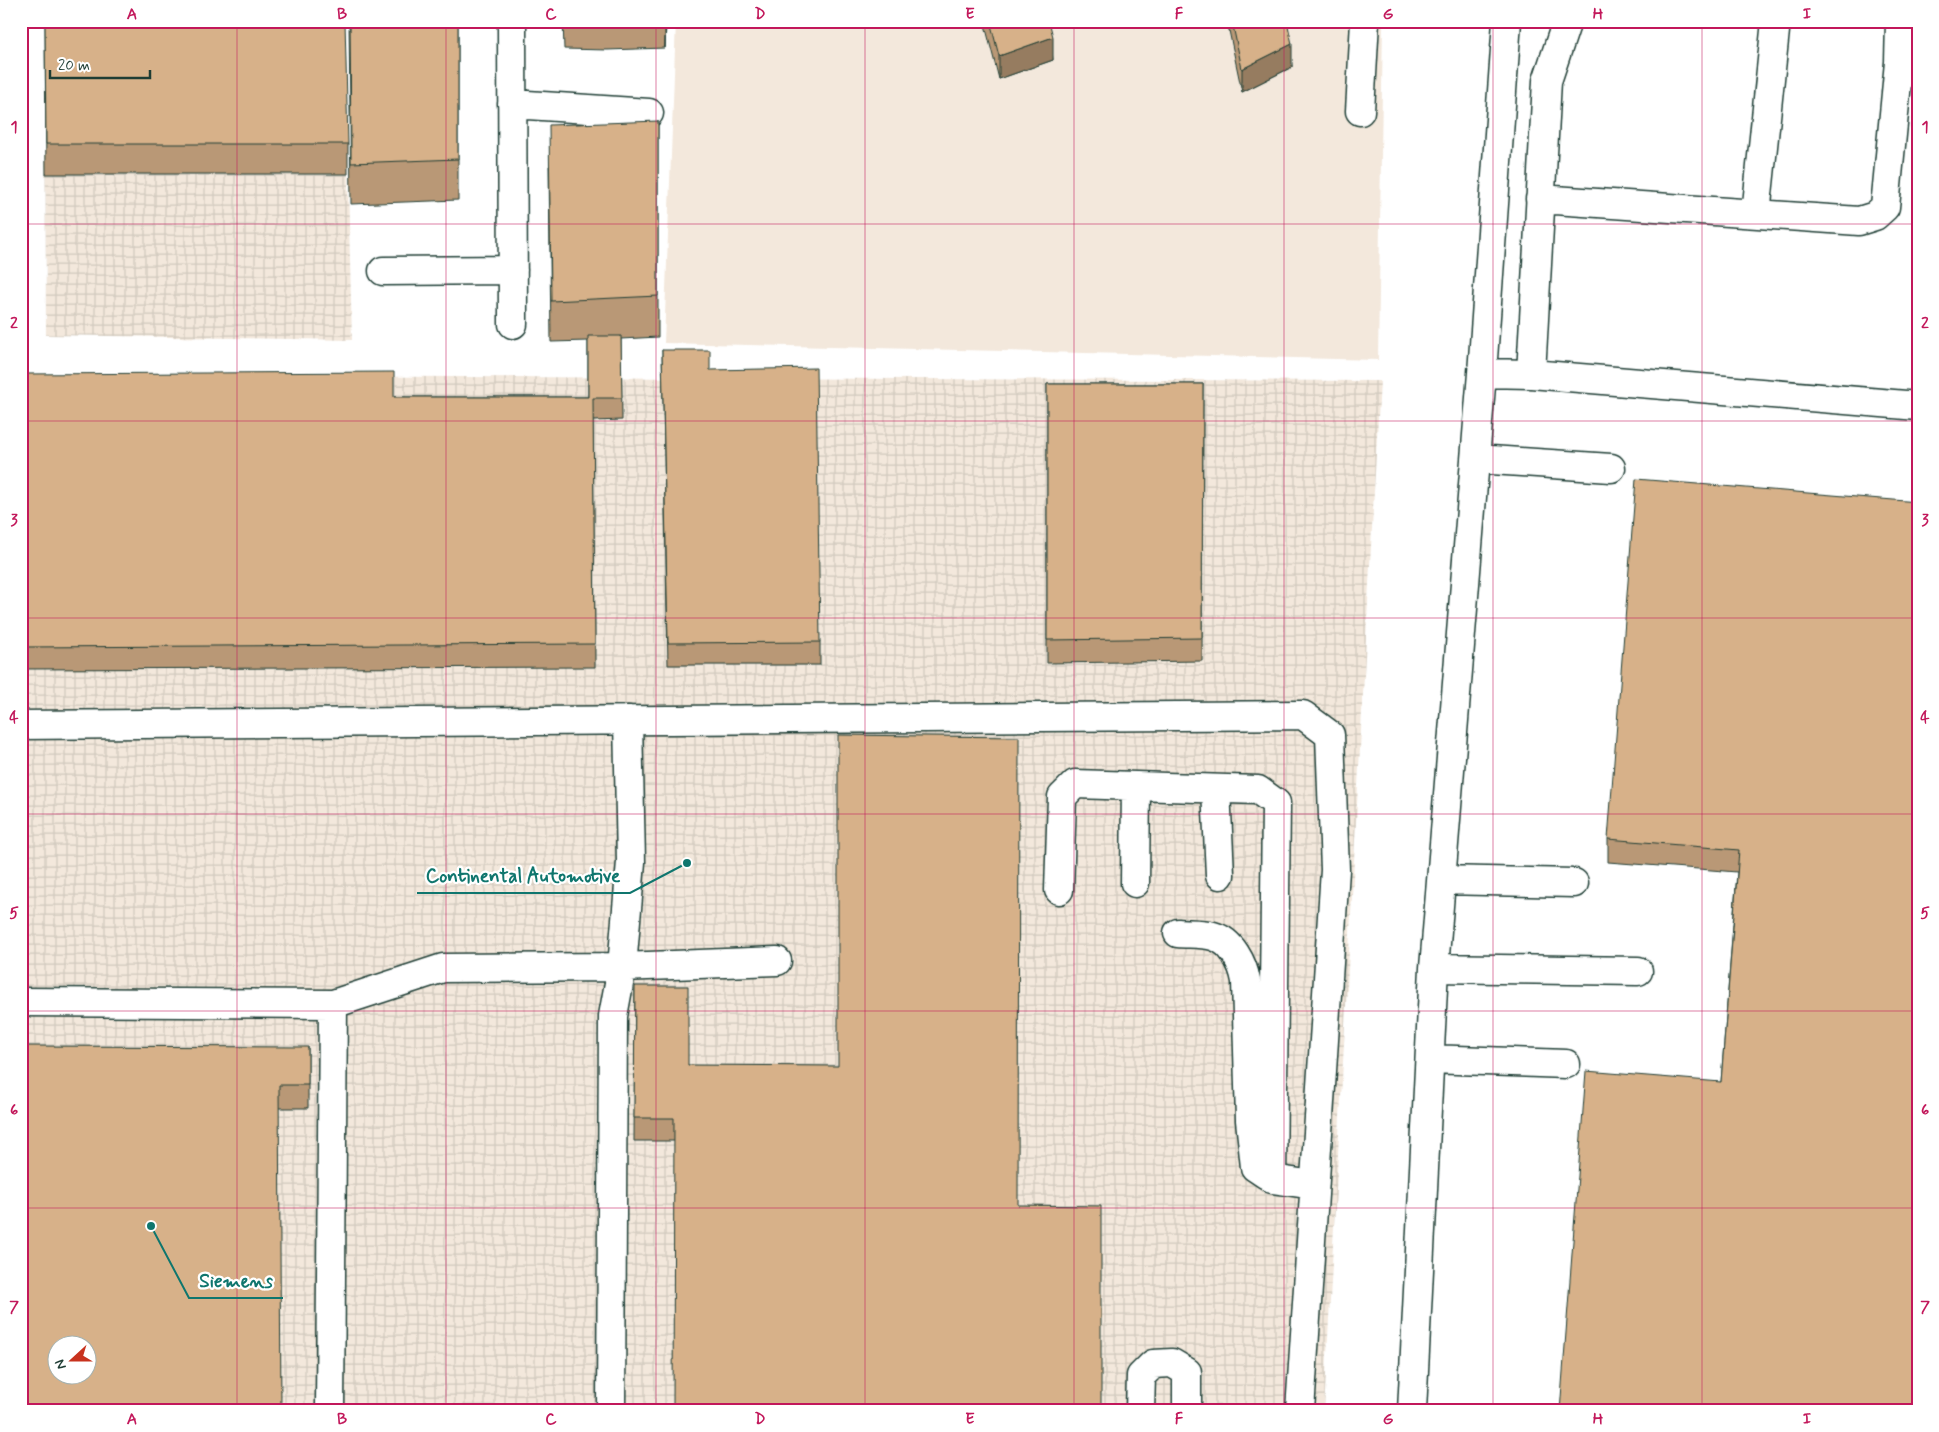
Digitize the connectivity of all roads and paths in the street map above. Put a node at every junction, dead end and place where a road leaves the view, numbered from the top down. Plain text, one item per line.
1 (512, 21) edge
2 (1365, 21) edge
3 (1507, 21) edge
4 (1567, 21) edge
5 (1776, 21) edge
6 (1900, 21) edge
7 (512, 104) junction
8 (1360, 111) dead end
9 (649, 113) dead end
10 (1540, 199) junction
11 (1756, 214) junction
12 (513, 270) junction
13 (383, 272) dead end
14 (513, 324) dead end
15 (1482, 373) junction
16 (1531, 374) junction
17 (1918, 406) edge
18 (1476, 459) junction
19 (1612, 468) dead end
20 (628, 720) junction
21 (21, 725) edge
22 (1136, 786) junction
23 (1216, 789) junction
24 (1220, 875) dead end
25 (1442, 880) junction
26 (1135, 883) dead end
27 (1574, 883) dead end
28 (1059, 890) dead end
29 (1178, 933) dead end
30 (777, 961) dead end
31 (622, 967) junction
32 (1434, 968) junction
33 (1638, 971) dead end
34 (21, 1002) edge
35 (333, 1004) junction
36 (1430, 1059) junction
37 (1566, 1064) dead end
38 (1272, 1179) junction
39 (1314, 1185) junction
40 (330, 1411) edge
41 (611, 1411) edge
42 (1140, 1411) edge
43 (1187, 1411) edge
44 (1300, 1411) edge
45 (1412, 1411) edge

1 - 7 lane
2 - 8 lane
3 - 15 lane
4 - 10 lane
5 - 11 lane
6 - 11 lane
7 - 9 lane
7 - 12 lane
10 - 11 lane
10 - 16 lane
12 - 13 lane
12 - 14 lane
15 - 16 lane
15 - 18 lane
16 - 17 lane
18 - 19 lane
18 - 25 lane
20 - 21 lane
20 - 31 lane
20 - 39 lane
22 - 23 lane
22 - 26 lane
22 - 28 lane
23 - 24 lane
23 - 38 lane
25 - 27 lane
25 - 32 lane
29 - 38 lane
30 - 31 lane
31 - 35 lane
31 - 41 lane
32 - 33 lane
32 - 36 lane
34 - 35 lane
35 - 40 lane
36 - 37 lane
36 - 45 lane
38 - 39 lane
39 - 44 lane
42 - 43 lane

